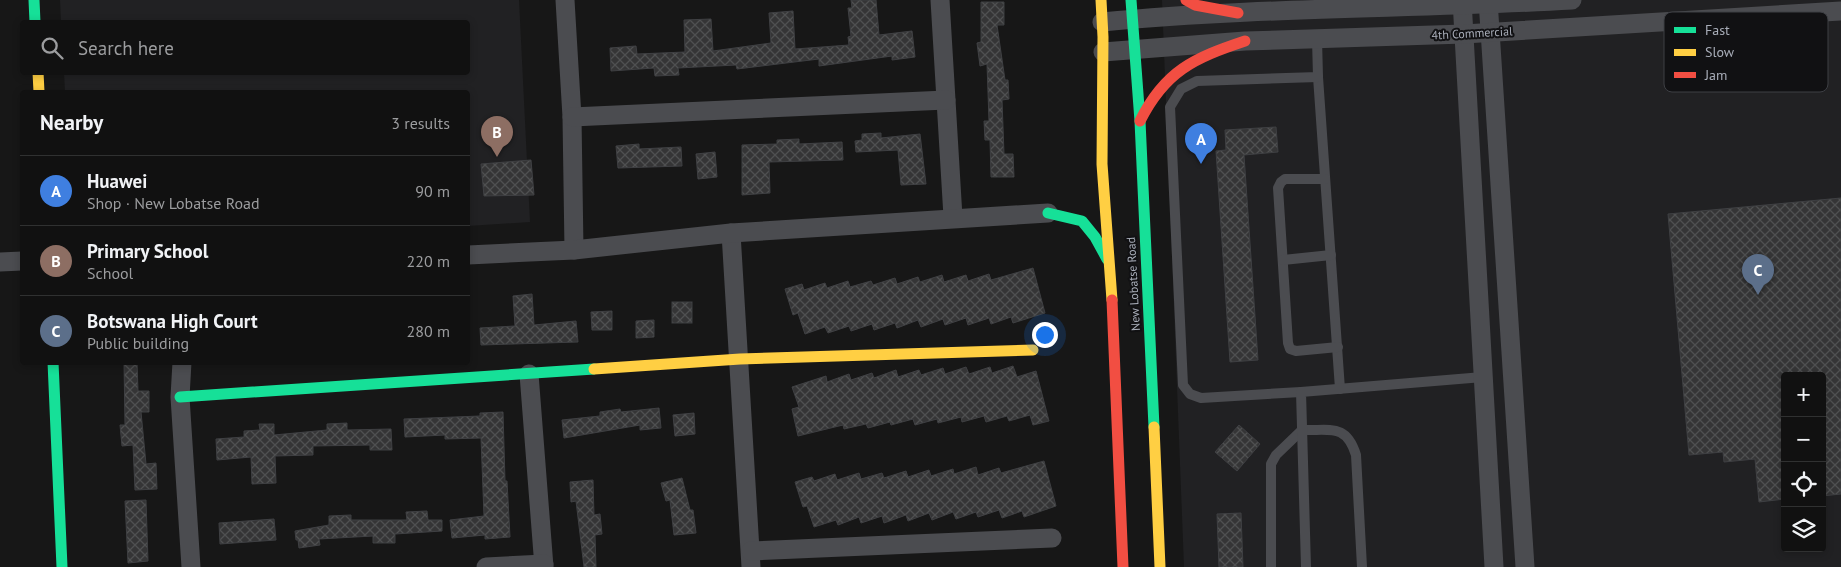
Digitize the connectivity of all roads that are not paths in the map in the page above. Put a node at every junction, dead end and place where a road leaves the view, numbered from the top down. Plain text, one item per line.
1 (34, 0) edge
2 (565, 0) edge
3 (940, 0) edge
4 (1101, 0) edge
5 (1131, 0) edge
6 (1186, 0) edge
7 (1572, 0) edge
8 (1488, 2) edge
9 (1462, 3) edge
10 (1276, 6) edge
11 (1841, 11) edge
12 (1824, 12) edge
13 (1238, 13) junction
14 (1132, 19) junction
15 (35, 20) edge
16 (1102, 22) junction
17 (1664, 22) edge
18 (1491, 32) junction
19 (1464, 34) junction
20 (1317, 38) junction
21 (1245, 41) junction
22 (1135, 51) junction
23 (1103, 52) junction
24 (38, 75) edge
25 (1318, 77) junction
26 (39, 90) edge
27 (946, 100) junction
28 (572, 117) junction
29 (1140, 122) junction
30 (1102, 164) junction
31 (1325, 179) junction
32 (1090, 194) dead end
33 (1072, 209) dead end
34 (1048, 213) junction
35 (953, 217) junction
36 (731, 233) junction
37 (574, 250) junction
38 (470, 255) edge
39 (1331, 255) junction
40 (1283, 260) junction
41 (20, 261) edge
42 (0, 262) edge
43 (1111, 265) junction
44 (1338, 346) junction
45 (1033, 350) dead end
46 (740, 359) junction
47 (53, 365) edge
48 (182, 365) edge
49 (529, 374) junction
50 (1483, 377) junction
51 (1340, 389) junction
52 (1301, 392) junction
53 (180, 397) junction
54 (1302, 430) junction
55 (1052, 538) dead end
56 (751, 559) edge
57 (544, 566) edge
58 (62, 567) edge
59 (191, 567) edge
60 (486, 567) edge
61 (1123, 567) edge
62 (1160, 567) edge
63 (1271, 567) edge
64 (1306, 567) edge
65 (1362, 567) edge
66 (1494, 567) edge
67 (1525, 567) edge

1 - 15 main road
2 - 28 street
3 - 27 street
4 - 16 main road, New Lobatse Road
5 - 14 main road, New Lobatse Road
6 - 13 main road
7 - 8 street
8 - 9 street
8 - 18 street
9 - 10 street
9 - 19 street
10 - 13 street
11 - 12 street, 4th Commercial
13 - 14 street
14 - 16 street
14 - 22 main road, New Lobatse Road
16 - 23 main road, New Lobatse Road
17 - 18 street, 4th Commercial
18 - 19 street, 4th Commercial
18 - 67 street
19 - 20 street, 4th Commercial
19 - 50 street
20 - 21 street, 4th Commercial
20 - 25 lane
21 - 22 street, 4th Commercial
21 - 29 main road
22 - 23 street, 4th Commercial
22 - 29 main road, New Lobatse Road
23 - 30 main road, New Lobatse Road
24 - 26 main road
25 - 31 lane
25 - 52 lane
27 - 28 street
27 - 35 street
28 - 37 street
29 - 62 main road, New Lobatse Road
30 - 32 main road
30 - 43 main road, New Lobatse Road
31 - 39 lane
31 - 40 lane
33 - 34 main road
34 - 35 street
34 - 43 main road
35 - 36 street
36 - 37 street
36 - 46 street
37 - 38 street
39 - 40 lane
39 - 44 lane
40 - 44 lane
41 - 42 street
43 - 61 main road, New Lobatse Road
44 - 51 lane
45 - 46 main road
46 - 49 main road
46 - 56 street
47 - 58 main road
48 - 53 street
49 - 53 main road
49 - 57 street
50 - 51 lane
50 - 66 street
51 - 52 lane
52 - 54 lane
53 - 59 street
54 - 63 lane
54 - 64 lane
54 - 65 lane
55 - 56 street
57 - 60 street

